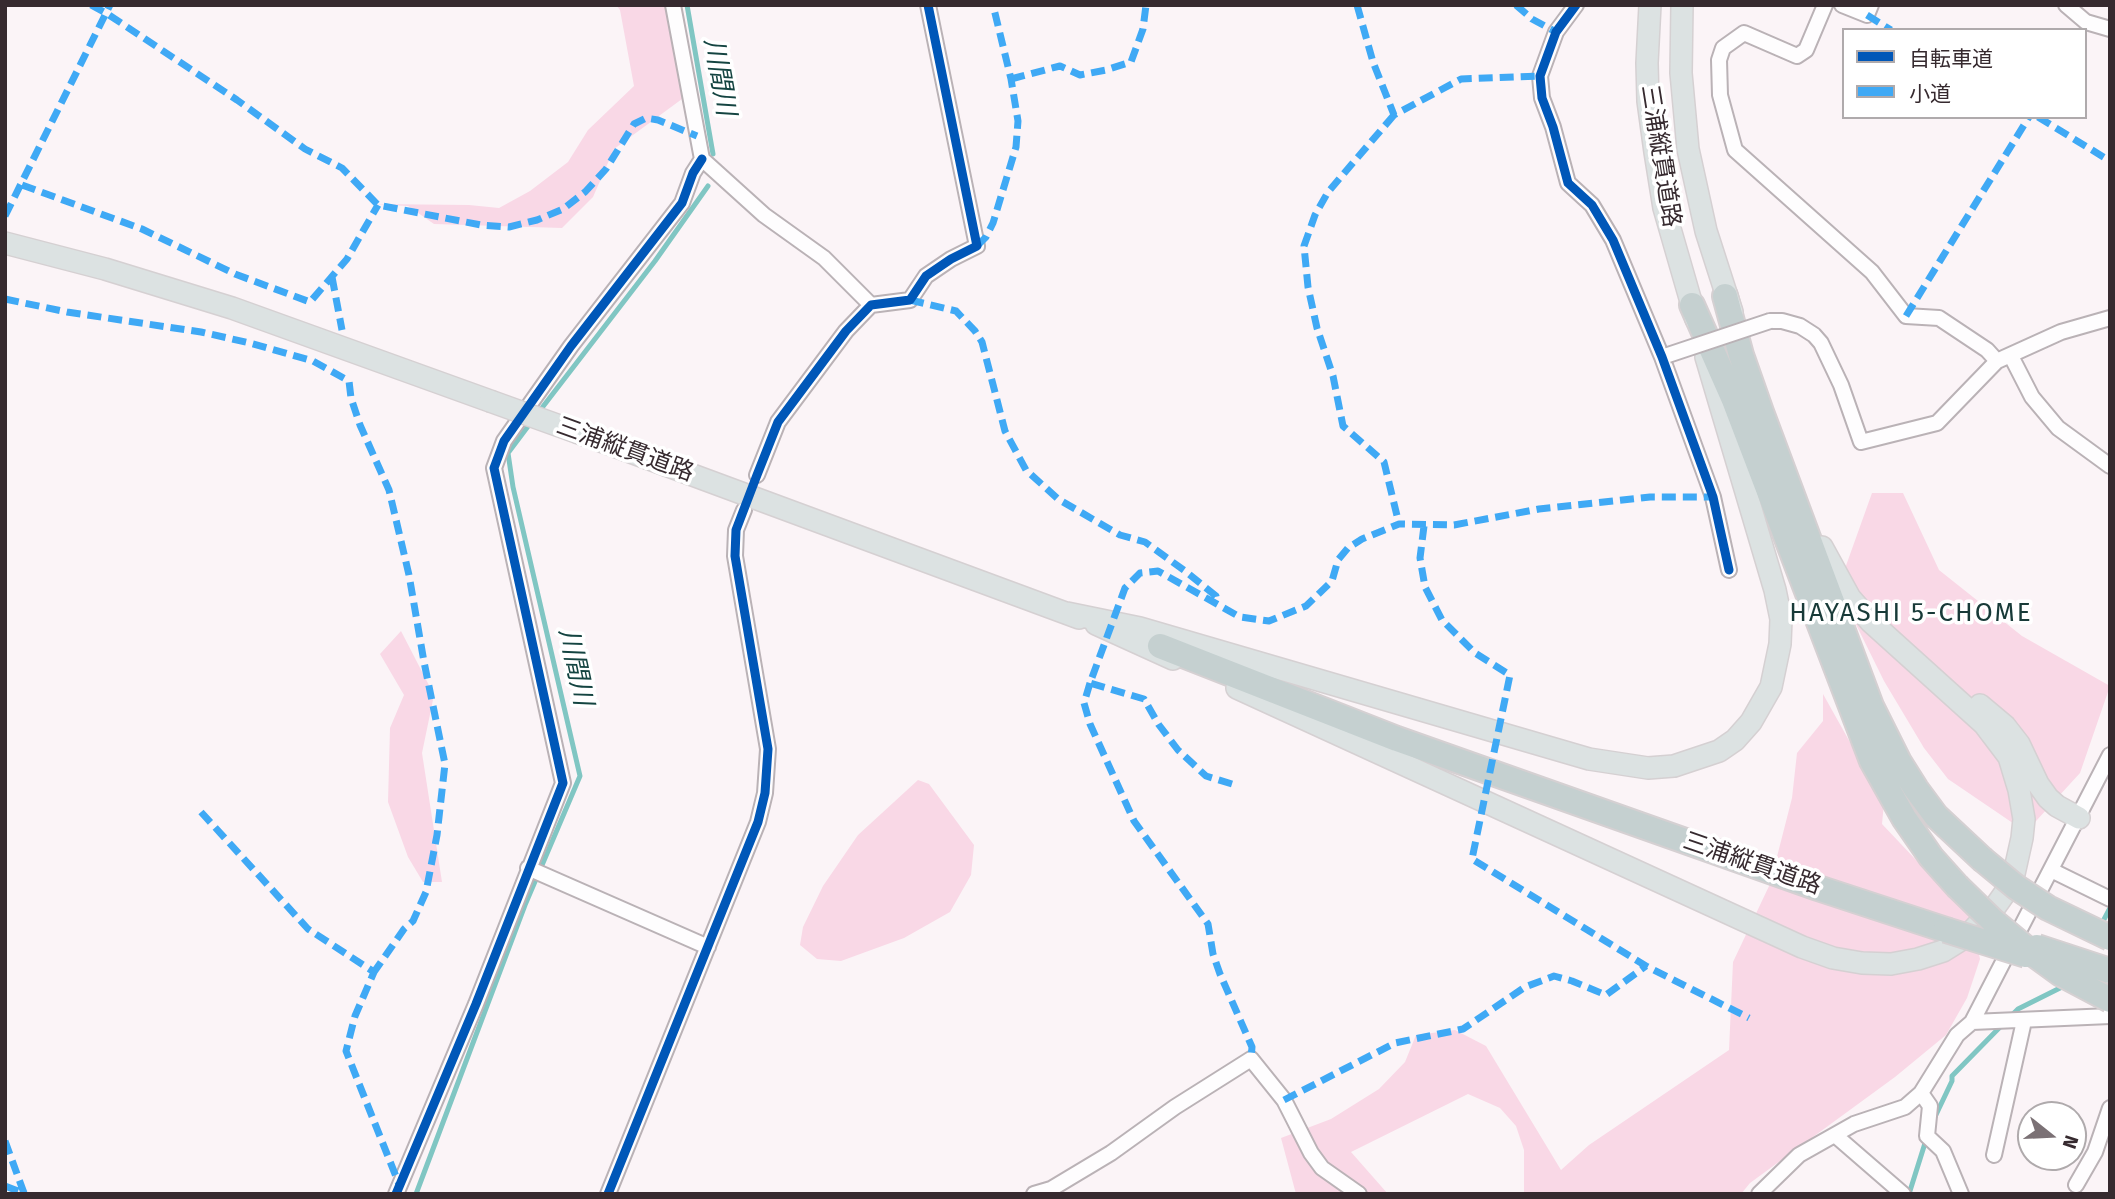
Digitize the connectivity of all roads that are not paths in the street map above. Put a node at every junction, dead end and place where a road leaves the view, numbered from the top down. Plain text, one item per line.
1 (673, 5) edge
2 (928, 5) edge
3 (1576, 5) edge
4 (1650, 5) edge
5 (1682, 5) edge
6 (1825, 5) edge
7 (1842, 5) edge
8 (1871, 5) edge
9 (2066, 5) edge
10 (2110, 29) edge
11 (702, 159) junction
12 (5, 243) edge
13 (1725, 296) junction
14 (871, 305) junction
15 (1692, 305) junction
16 (2110, 318) edge
17 (1665, 356) junction
18 (2004, 358) junction
19 (2110, 466) edge
20 (757, 475) dead end
21 (744, 510) dead end
22 (1728, 570) dead end
23 (1067, 613) junction
24 (1096, 624) junction
25 (1160, 646) joint
26 (1947, 688) junction
27 (2110, 755) edge
28 (2079, 818) junction
29 (531, 869) junction
30 (2051, 870) junction
31 (2110, 899) edge
32 (1948, 924) junction
33 (2110, 938) edge
34 (708, 947) junction
35 (2110, 971) edge
36 (2110, 982) edge
37 (2110, 1000) edge
38 (2110, 1016) edge
39 (2024, 1021) junction
40 (1972, 1022) junction
41 (1921, 1093) junction
42 (2110, 1108) edge
43 (1836, 1136) junction
44 (1994, 1155) dead end
45 (2076, 1185) dead end
46 (396, 1194) edge
47 (608, 1194) edge
48 (1034, 1194) edge
49 (1359, 1194) edge
50 (1759, 1194) edge
51 (1902, 1194) edge
52 (1961, 1194) edge

1 - 11 street
2 - 14 street
3 - 17 street
4 - 15 main road, 三浦縦貫道路
5 - 13 main road, 三浦縦貫道路
6 - 18 street
7 - 8 street
9 - 10 street
11 - 14 street
11 - 29 street
12 - 23 main road, 三浦縦貫道路, bridge
13 - 26 main road, 三浦縦貫道路
13 - 33 highway, bridge
14 - 20 street
15 - 23 main road, 三浦縦貫道路
15 - 37 highway, bridge
16 - 18 street
17 - 18 street, bridge
17 - 22 street
18 - 19 street
21 - 34 street
23 - 24 main road, 三浦縦貫道路
24 - 25 main road, 三浦縦貫道路
24 - 26 main road
25 - 32 highway, 三浦縦貫道路
26 - 28 main road
27 - 28 street
28 - 30 street
29 - 34 street
29 - 46 street
30 - 31 street
30 - 40 street
32 - 35 highway, 三浦縦貫道路, bridge
32 - 36 highway, 三浦縦貫道路, bridge
34 - 47 street
38 - 39 street
39 - 40 street
39 - 44 street
40 - 41 street
41 - 43 street
41 - 52 street
42 - 45 street
43 - 50 street
43 - 51 street
48 - 49 street

